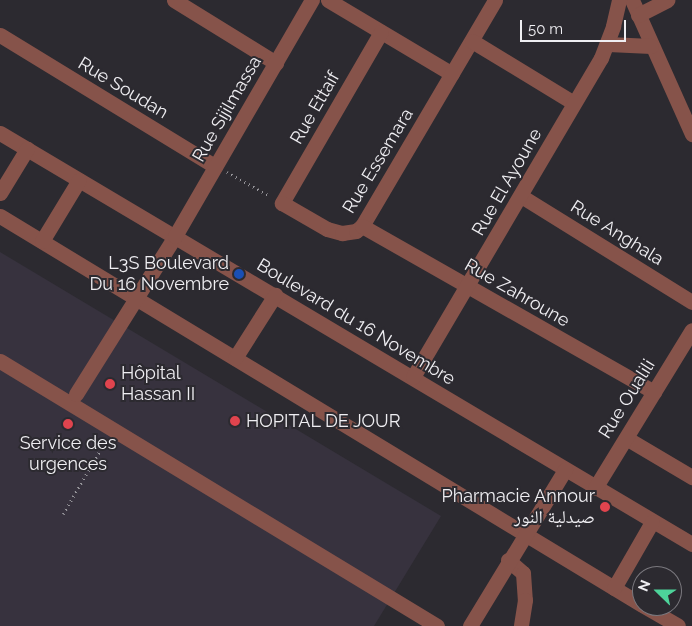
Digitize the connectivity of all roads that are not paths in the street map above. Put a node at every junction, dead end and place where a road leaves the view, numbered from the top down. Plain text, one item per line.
1 (174, 0) edge
2 (312, 0) edge
3 (328, 0) edge
4 (495, 0) edge
5 (619, 0) edge
6 (632, 0) edge
7 (667, 0) edge
8 (638, 14) junction
9 (381, 32) junction
10 (6, 38) edge
11 (472, 41) junction
12 (608, 44) junction
13 (652, 46) junction
14 (276, 63) junction
15 (452, 74) junction
16 (574, 103) junction
17 (0, 133) edge
18 (692, 134) edge
19 (27, 149) junction
20 (215, 166) junction
21 (79, 180) junction
22 (0, 194) edge
23 (521, 196) junction
24 (282, 203) joint
25 (0, 216) edge
26 (362, 226) junction
27 (175, 236) junction
28 (42, 241) junction
29 (468, 285) junction
30 (275, 296) junction
31 (135, 298) junction
32 (692, 302) edge
33 (692, 330) edge
34 (235, 358) junction
35 (0, 361) edge
36 (413, 377) junction
37 (654, 392) junction
38 (76, 394) dead end
39 (626, 438) junction
40 (565, 470) junction
41 (692, 476) edge
42 (595, 488) junction
43 (652, 522) junction
44 (524, 534) junction
45 (692, 543) edge
46 (508, 560) junction
47 (614, 588) junction
48 (632, 599) edge
49 (661, 616) edge
50 (437, 626) edge
51 (470, 626) edge
52 (521, 626) edge
53 (678, 626) edge

1 - 14 street
2 - 14 street, Rue Sijilmassa
3 - 9 street
4 - 11 street, Rue Essemara
5 - 12 street, Rue El Ayoune
6 - 8 street
7 - 8 street
8 - 13 street
9 - 15 street
9 - 24 street, Rue Ettaif
10 - 20 street, Rue Soudan
11 - 15 street, Rue Essemara
11 - 16 street
12 - 13 street
12 - 16 street, Rue El Ayoune
13 - 18 street
14 - 20 street, Rue Sijilmassa
15 - 26 street, Rue Essemara
16 - 23 street, Rue El Ayoune
17 - 19 street, Boulevard du 16 Novembre
19 - 21 street, Boulevard du 16 Novembre
19 - 22 street
20 - 27 street, Rue Sijilmassa
21 - 27 street, Boulevard du 16 Novembre
21 - 28 street
23 - 29 street, Rue El Ayoune
23 - 32 street, Rue Anghala
24 - 26 street, Rue Essemara
25 - 28 street
26 - 29 street, Rue Zahroune
27 - 30 street, Boulevard du 16 Novembre
27 - 31 street, Rue Sijilmassa
28 - 31 street
29 - 36 street, Rue El Ayoune
29 - 37 street, Rue Zahroune
30 - 34 street
30 - 36 street, Boulevard du 16 Novembre
31 - 34 street
31 - 38 street, Rue Sijilmassa
33 - 37 street, Rue Oualili
34 - 44 street
35 - 50 street
36 - 40 street, Boulevard du 16 Novembre
37 - 39 street, Rue Oualili
39 - 41 street
39 - 42 street, Rue Oualili
40 - 42 street, Boulevard du 16 Novembre
40 - 44 street
42 - 43 street, Boulevard du 16 Novembre
43 - 45 street, Boulevard du 16 Novembre
43 - 47 street
44 - 46 street
44 - 47 street
46 - 51 street
46 - 52 street
47 - 48 street
49 - 53 street

